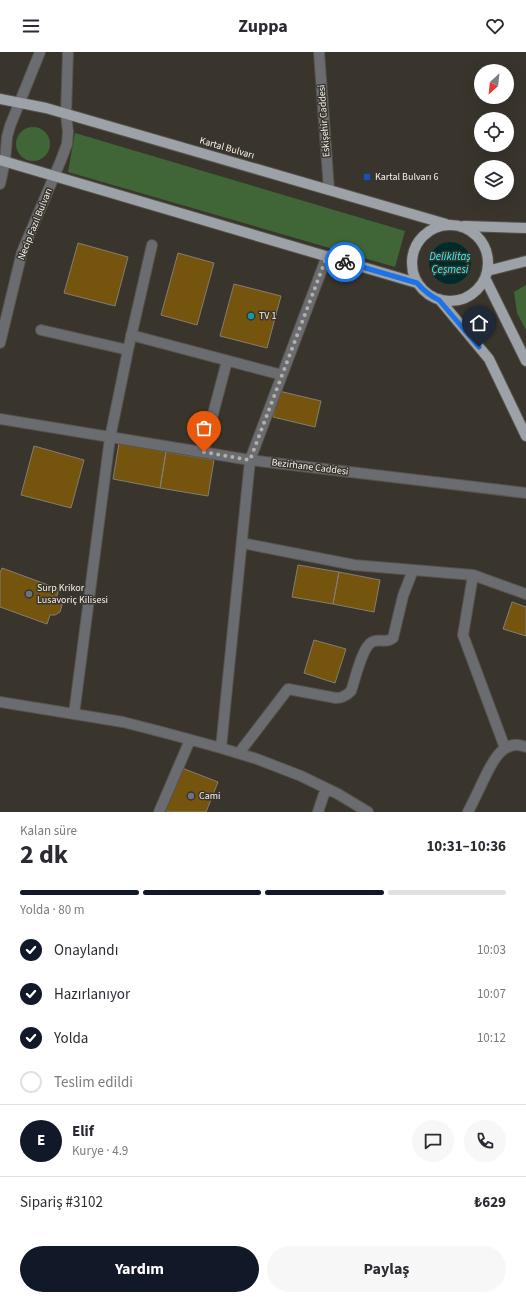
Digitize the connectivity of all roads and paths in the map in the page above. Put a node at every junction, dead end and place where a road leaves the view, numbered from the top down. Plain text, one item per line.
1 (40, 52) edge
2 (68, 52) edge
3 (318, 52) edge
4 (0, 99) edge
5 (20, 103) junction
6 (66, 114) junction
7 (2, 161) edge
8 (55, 176) junction
9 (0, 184) edge
10 (329, 190) junction
11 (446, 224) junction
12 (460, 226) junction
13 (526, 228) edge
14 (152, 245) dead end
15 (327, 256) junction
16 (526, 261) edge
17 (486, 274) junction
18 (417, 283) junction
19 (439, 300) junction
20 (40, 330) dead end
21 (131, 335) junction
22 (0, 342) edge
23 (128, 350) junction
24 (227, 361) junction
25 (526, 361) edge
26 (282, 375) junction
27 (0, 419) edge
28 (526, 436) edge
29 (110, 438) junction
30 (204, 452) junction
31 (250, 460) junction
32 (526, 493) edge
33 (242, 542) junction
34 (413, 570) junction
35 (473, 576) junction
36 (526, 594) edge
37 (0, 702) edge
38 (74, 714) junction
39 (190, 740) junction
40 (526, 747) edge
41 (221, 748) junction
42 (505, 748) junction
43 (239, 753) junction
44 (326, 788) junction
45 (159, 812) edge
46 (318, 812) edge
47 (368, 812) edge
48 (468, 812) edge

1 - 5 street
2 - 6 street, Necip Fazıl Bulvarı
3 - 10 street, Eskişehir Caddesi
4 - 5 main road, Kartal Bulvarı
5 - 6 main road, Kartal Bulvarı
5 - 7 street
6 - 8 street, Necip Fazıl Bulvarı
6 - 10 main road, Kartal Bulvarı
7 - 8 main road
7 - 9 street
8 - 15 main road
8 - 22 street, Necip Fazıl Bulvarı
10 - 11 main road, Kartal Bulvarı
11 - 12 main road
11 - 18 main road
12 - 13 main road
12 - 17 main road
14 - 21 street
15 - 18 main road
15 - 26 street
16 - 17 main road
17 - 19 main road
17 - 25 main road
18 - 19 main road
19 - 28 main road
20 - 23 street
21 - 23 street
21 - 24 street
23 - 29 street
24 - 26 street
24 - 30 street
26 - 31 street
27 - 29 street, Bezirhane Caddesi
29 - 30 street, Bezirhane Caddesi
29 - 38 street
30 - 31 street, Bezirhane Caddesi
31 - 32 street, Bezirhane Caddesi
31 - 33 street
33 - 34 street
33 - 41 street
34 - 35 street
34 - 43 street
35 - 36 street
35 - 42 street
37 - 38 street
38 - 39 street
39 - 41 street
39 - 45 street
40 - 42 street
41 - 43 street
42 - 48 street
43 - 44 street
44 - 46 street
44 - 47 street

